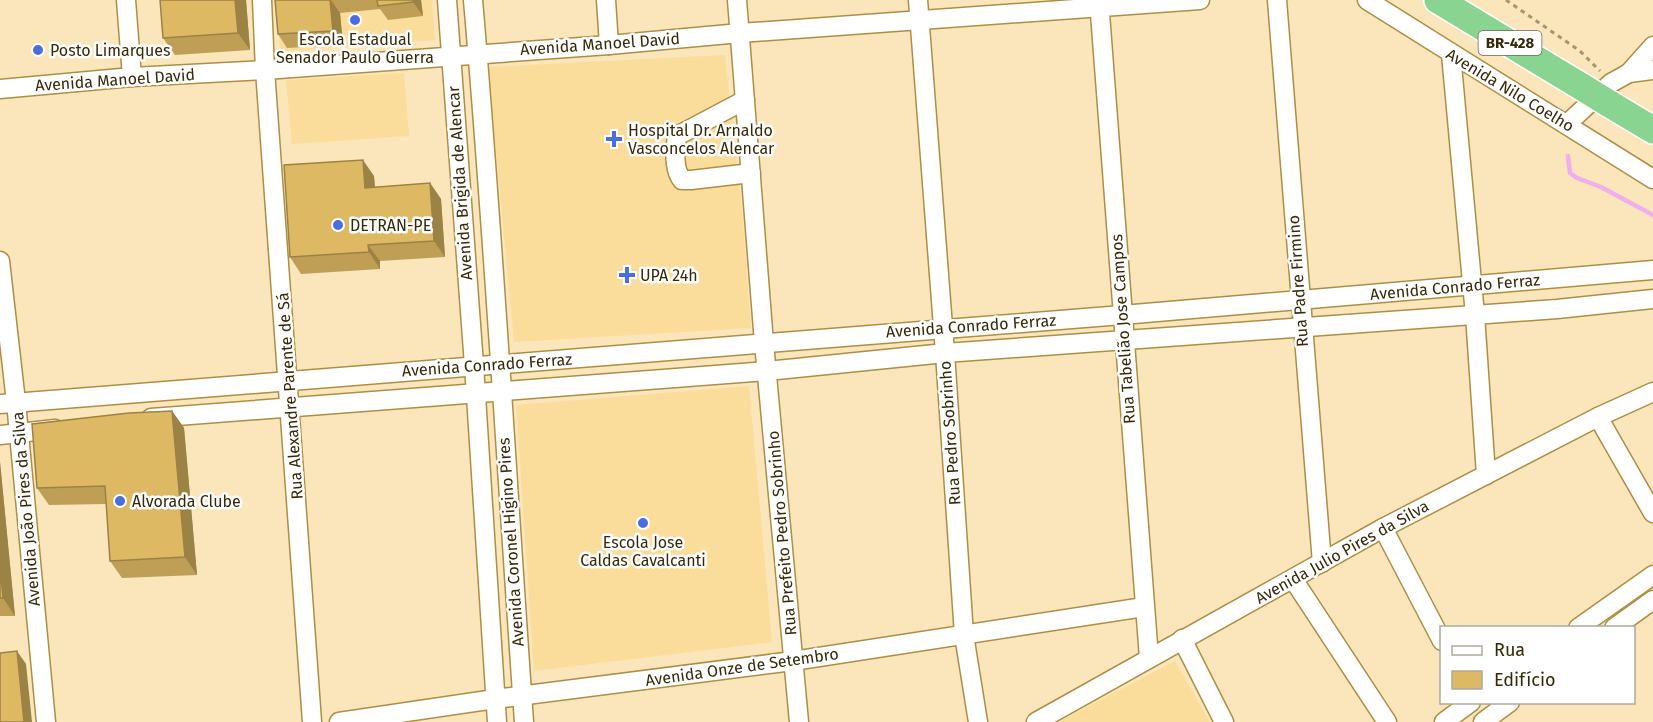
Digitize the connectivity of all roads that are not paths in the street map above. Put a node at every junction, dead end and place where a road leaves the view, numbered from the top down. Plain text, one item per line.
1 (126, 0) edge
2 (262, 0) edge
3 (447, 0) edge
4 (473, 0) edge
5 (606, 0) edge
6 (737, 0) edge
7 (918, 0) edge
8 (1200, 0) edge
9 (1277, 0) edge
10 (1366, 0) edge
11 (1438, 0) edge
12 (1099, 3) edge
13 (919, 20) junction
14 (740, 33) junction
15 (609, 45) junction
16 (1653, 46) edge
17 (478, 54) junction
18 (1451, 54) junction
19 (451, 56) junction
20 (265, 70) junction
21 (1653, 70) edge
22 (1629, 73) junction
23 (132, 77) junction
24 (0, 89) edge
25 (1610, 93) junction
26 (745, 100) junction
27 (1567, 124) junction
28 (1653, 130) edge
29 (751, 173) junction
30 (1653, 179) edge
31 (491, 235) junction
32 (464, 238) junction
33 (0, 261) edge
34 (1653, 270) edge
35 (1591, 276) junction
36 (1472, 285) junction
37 (1300, 299) junction
38 (1653, 299) edge
39 (1596, 305) junction
40 (1208, 307) junction
41 (1122, 315) junction
42 (1475, 315) junction
43 (1023, 322) junction
44 (1302, 327) junction
45 (942, 328) junction
46 (1210, 334) junction
47 (853, 335) junction
48 (1125, 341) junction
49 (764, 343) junction
50 (1027, 348) junction
51 (945, 353) junction
52 (630, 354) junction
53 (858, 362) junction
54 (500, 363) junction
55 (474, 365) junction
56 (767, 371) junction
57 (379, 373) junction
58 (289, 380) junction
59 (633, 380) junction
60 (502, 391) junction
61 (148, 392) junction
62 (1653, 392) edge
63 (476, 393) junction
64 (383, 400) junction
65 (8, 403) edge
66 (291, 408) junction
67 (1598, 417) junction
68 (152, 418) junction
69 (129, 421) edge
70 (74, 427) edge
71 (18, 433) junction
72 (0, 435) edge
73 (1486, 475) junction
74 (1653, 513) edge
75 (1383, 528) junction
76 (510, 539) junction
77 (486, 541) junction
78 (1322, 563) junction
79 (1653, 575) edge
80 (1293, 579) junction
81 (1653, 600) edge
82 (1144, 607) junction
83 (1579, 626) edge
84 (1615, 626) edge
85 (964, 635) junction
86 (1440, 637) edge
87 (1182, 639) junction
88 (1149, 658) junction
89 (793, 661) junction
90 (522, 695) junction
91 (495, 699) junction
92 (1469, 704) edge
93 (1473, 704) edge
94 (1507, 704) edge
95 (1041, 721) edge
96 (1484, 721) edge
97 (46, 722) edge
98 (312, 722) edge
99 (339, 722) edge
100 (497, 722) edge
101 (524, 722) edge
102 (799, 722) edge
103 (978, 722) edge
104 (1224, 722) edge
105 (1387, 722) edge
106 (1444, 722) edge

1 - 23 street
2 - 20 street, Rua Alexandre Parente de Sá
3 - 19 street, Avenida Brigida de Alencar
4 - 17 street, Avenida Brigida de Alencar
5 - 15 street
6 - 14 street, Rua Prefeito Pedro Sobrinho
7 - 13 street, Rua Pedro Sobrinho
8 - 12 street, Avenida Manoel David
9 - 37 street, Rua Padre Firmino
10 - 18 street, Avenida Nilo Coelho
11 - 25 highway, BR-428, bridge
12 - 13 street, Avenida Manoel David
12 - 41 street, Rua Tabelião Jose Campos
13 - 14 street, Avenida Manoel David
13 - 45 street, Rua Pedro Sobrinho
14 - 15 street, Avenida Manoel David
14 - 26 street, Rua Prefeito Pedro Sobrinho
15 - 17 street, Avenida Manoel David
16 - 22 street
17 - 19 street, Avenida Manoel David
17 - 31 street, Avenida Brigida de Alencar
18 - 27 street, Avenida Nilo Coelho
18 - 36 street
19 - 20 street, Avenida Manoel David
19 - 32 street, Avenida Brigida de Alencar
20 - 23 street, Avenida Manoel David
20 - 58 street, Rua Alexandre Parente de Sá
21 - 22 street
22 - 25 street
23 - 24 street, Avenida Manoel David
25 - 27 street
25 - 28 highway, BR-428
26 - 29 street, Rua Prefeito Pedro Sobrinho
26 - 29 street
27 - 30 street, Avenida Nilo Coelho
29 - 49 street, Rua Prefeito Pedro Sobrinho
31 - 32 street
31 - 54 street, Avenida Brigida de Alencar
32 - 55 street, Avenida Brigida de Alencar
33 - 65 street, Avenida João Pires da Silva
34 - 35 street, Avenida Conrado Ferraz
35 - 36 street, Avenida Conrado Ferraz
35 - 39 street
36 - 37 street, Avenida Conrado Ferraz
36 - 42 street
37 - 40 street, Avenida Conrado Ferraz
37 - 44 street, Rua Padre Firmino
38 - 39 street, Avenida Conrado Ferraz
39 - 42 street, Avenida Conrado Ferraz
40 - 41 street, Avenida Conrado Ferraz
40 - 46 street
41 - 43 street, Avenida Conrado Ferraz
41 - 48 street, Rua Tabelião Jose Campos
42 - 44 street, Avenida Conrado Ferraz
42 - 73 street
43 - 45 street, Avenida Conrado Ferraz
43 - 50 street
44 - 46 street, Avenida Conrado Ferraz
44 - 78 street, Rua Padre Firmino
45 - 47 street, Avenida Conrado Ferraz
45 - 51 street, Rua Pedro Sobrinho
46 - 48 street, Avenida Conrado Ferraz
47 - 49 street, Avenida Conrado Ferraz
47 - 53 street
48 - 50 street, Avenida Conrado Ferraz
48 - 82 street, Rua Tabelião Jose Campos
49 - 52 street, Avenida Conrado Ferraz
49 - 56 street, Rua Prefeito Pedro Sobrinho
50 - 51 street, Avenida Conrado Ferraz
51 - 53 street, Avenida Conrado Ferraz
51 - 85 street, Rua Pedro Sobrinho
52 - 54 street, Avenida Conrado Ferraz
52 - 59 street
53 - 56 street, Avenida Conrado Ferraz
54 - 55 street, Avenida Conrado Ferraz
54 - 60 street, Avenida Coronel Higino Pires
55 - 57 street, Avenida Conrado Ferraz
55 - 63 street, Avenida Coronel Higino Pires
56 - 59 street, Avenida Conrado Ferraz
56 - 89 street, Rua Prefeito Pedro Sobrinho
57 - 58 street, Avenida Conrado Ferraz
57 - 64 street
58 - 61 street, Avenida Conrado Ferraz
58 - 66 street, Rua Alexandre Parente de Sá
59 - 60 street, Avenida Conrado Ferraz
60 - 63 street, Avenida Conrado Ferraz
60 - 76 street, Avenida Coronel Higino Pires
61 - 65 street, Avenida Conrado Ferraz
61 - 68 street
62 - 67 street, Avenida Julio Pires da Silva
63 - 64 street, Avenida Conrado Ferraz
63 - 77 street, Avenida Coronel Higino Pires
64 - 66 street, Avenida Conrado Ferraz
65 - 71 street, Avenida João Pires da Silva
66 - 68 street, Avenida Conrado Ferraz
66 - 98 street, Rua Alexandre Parente de Sá
67 - 73 street, Avenida Julio Pires da Silva
67 - 74 street
68 - 69 street, Avenida Conrado Ferraz
70 - 71 street
71 - 72 street
71 - 97 street, Avenida João Pires da Silva
73 - 75 street, Avenida Julio Pires da Silva
75 - 78 street, Avenida Julio Pires da Silva
75 - 86 street
76 - 77 street
76 - 90 street, Avenida Coronel Higino Pires
77 - 91 street, Avenida Coronel Higino Pires
78 - 80 street, Avenida Julio Pires da Silva
79 - 83 street
80 - 87 street, Avenida Julio Pires da Silva
80 - 105 street
81 - 84 street
82 - 85 street, Avenida Onze de Setembro
82 - 88 street, Rua Tabelião Jose Campos
85 - 89 street, Avenida Onze de Setembro
85 - 103 street, Rua Pedro Sobrinho
87 - 88 street, Avenida Julio Pires da Silva
87 - 104 street
88 - 95 street, Avenida Julio Pires da Silva
89 - 90 street, Avenida Onze de Setembro
89 - 102 street, Rua Prefeito Pedro Sobrinho
90 - 91 street, Avenida Onze de Setembro
90 - 101 street, Avenida Coronel Higino Pires
91 - 99 street, Avenida Onze de Setembro
91 - 100 street, Avenida Coronel Higino Pires
92 - 106 street
93 - 96 street
94 - 96 street

